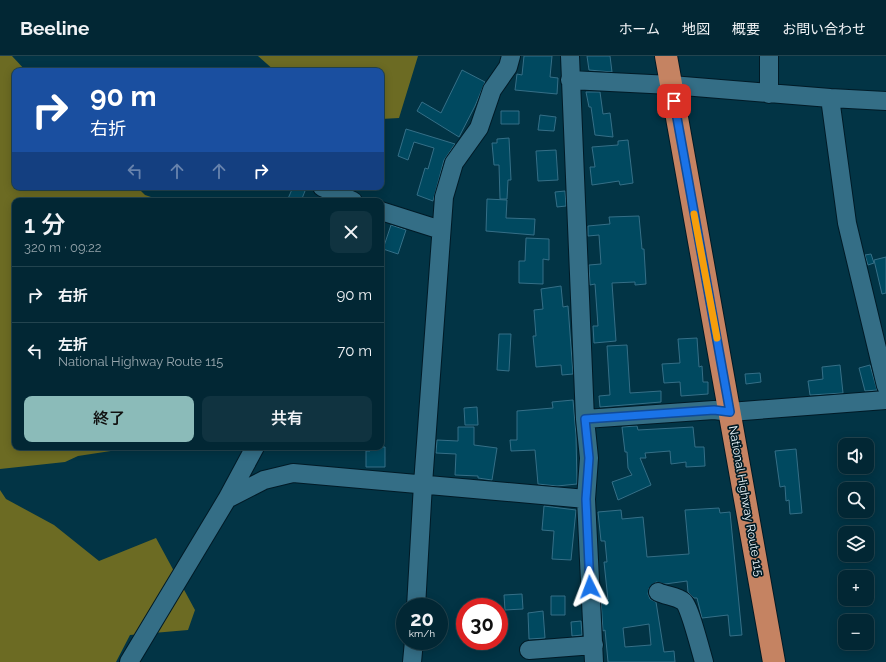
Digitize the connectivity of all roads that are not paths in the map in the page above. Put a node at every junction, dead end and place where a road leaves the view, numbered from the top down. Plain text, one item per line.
1 (511, 56) edge
2 (570, 56) edge
3 (666, 56) edge
4 (769, 56) edge
5 (570, 80) junction
6 (671, 85) junction
7 (769, 94) junction
8 (830, 98) junction
9 (886, 101) edge
10 (329, 190) edge
11 (347, 198) edge
12 (384, 212) edge
13 (441, 230) junction
14 (886, 386) edge
15 (886, 400) edge
16 (730, 412) junction
17 (585, 419) junction
18 (253, 450) edge
19 (423, 484) junction
20 (227, 499) junction
21 (586, 499) junction
22 (658, 592) dead end
23 (417, 598) edge
24 (413, 650) edge
25 (529, 650) dead end
26 (594, 654) edge
27 (129, 662) edge
28 (412, 662) edge
29 (704, 662) edge
30 (774, 662) edge

1 - 13 street
2 - 5 street
3 - 6 highway, National Highway Route 115
4 - 7 street
5 - 6 street
5 - 17 street
6 - 7 street
6 - 16 highway, National Highway Route 115
7 - 8 street
8 - 9 street
8 - 14 street
10 - 11 street
12 - 13 street
13 - 19 street
15 - 16 street
16 - 17 street
16 - 30 highway, National Highway Route 115
17 - 21 street
18 - 20 street
19 - 20 street
19 - 21 street
19 - 23 street
20 - 27 street
21 - 26 street
22 - 29 street
24 - 28 street
25 - 26 street

